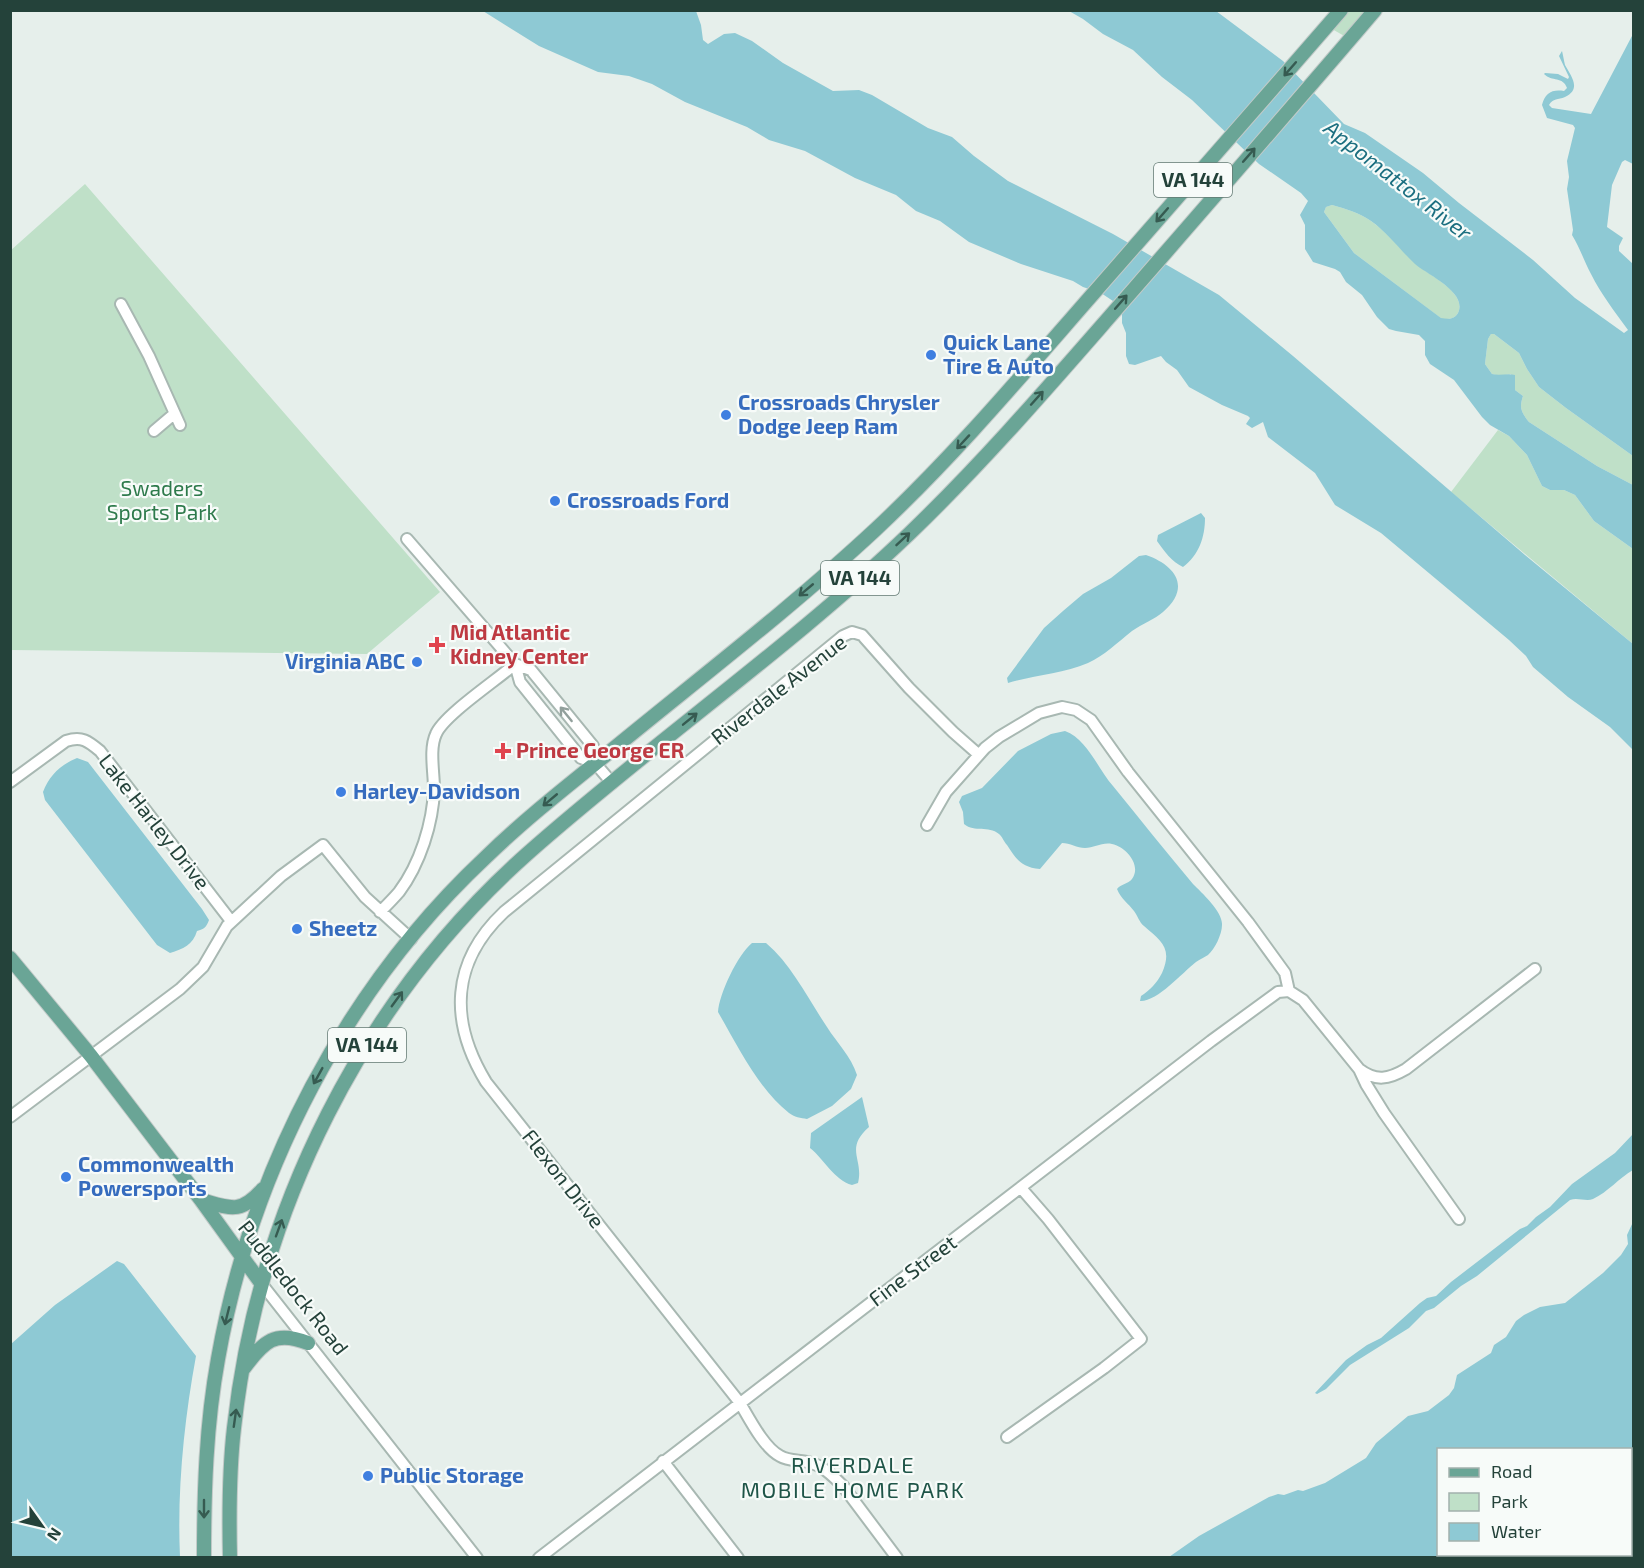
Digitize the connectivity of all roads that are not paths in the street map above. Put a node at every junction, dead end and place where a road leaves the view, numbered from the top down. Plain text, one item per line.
1 (1341, 10) edge
2 (1375, 10) edge
3 (122, 304) dead end
4 (174, 414) junction
5 (180, 425) dead end
6 (154, 431) dead end
7 (407, 539) dead end
8 (515, 663) junction
9 (978, 754) junction
10 (596, 763) junction
11 (10, 782) edge
12 (612, 783) junction
13 (927, 825) dead end
14 (380, 912) junction
15 (231, 921) junction
16 (487, 931) joint
17 (411, 939) junction
18 (10, 958) edge
19 (1535, 969) dead end
20 (1288, 991) junction
21 (91, 1056) junction
22 (1359, 1069) junction
23 (10, 1117) edge
24 (268, 1183) junction
25 (1021, 1188) junction
26 (201, 1200) junction
27 (1459, 1220) dead end
28 (242, 1259) junction
29 (261, 1283) junction
30 (308, 1343) junction
31 (243, 1369) junction
32 (740, 1403) junction
33 (1007, 1437) dead end
34 (663, 1461) junction
35 (204, 1557) edge
36 (230, 1557) edge
37 (477, 1557) edge
38 (539, 1557) edge
39 (738, 1557) edge
40 (897, 1557) edge

1 -> 10 main road, VA 144
12 -> 2 main road, VA 144
3 - 4 street
4 - 5 street
4 - 6 street
7 - 8 street
10 -> 8 street
8 - 10 street
8 - 14 street
9 - 13 street
9 - 16 street, Riverdale Avenue
9 - 20 street
10 - 12 street
10 -> 17 main road, VA 144
11 - 15 street, Lake Harley Drive
29 -> 12 main road, VA 144
14 - 15 street
14 - 17 street
15 - 21 street
16 - 32 street, Flexon Drive
17 -> 24 main road, VA 144
18 - 21 main road, Puddledock Road
19 - 22 street
20 - 22 street
20 - 25 street, Fine Street
21 - 23 street
21 - 26 main road, Puddledock Road
22 - 27 street
24 - 26 main road
24 - 28 main road, VA 144
25 - 32 street, Fine Street
25 - 33 street
26 - 28 main road, Puddledock Road
28 - 29 main road, Puddledock Road
28 -> 35 main road, VA 144
29 - 30 street, Puddledock Road
29 - 31 main road, VA 144
30 - 31 main road
30 - 37 street, Puddledock Road
36 -> 31 main road, VA 144
32 - 34 street, Fine Street
32 - 40 street, Flexon Drive
34 - 38 street, Fine Street
34 - 39 street

